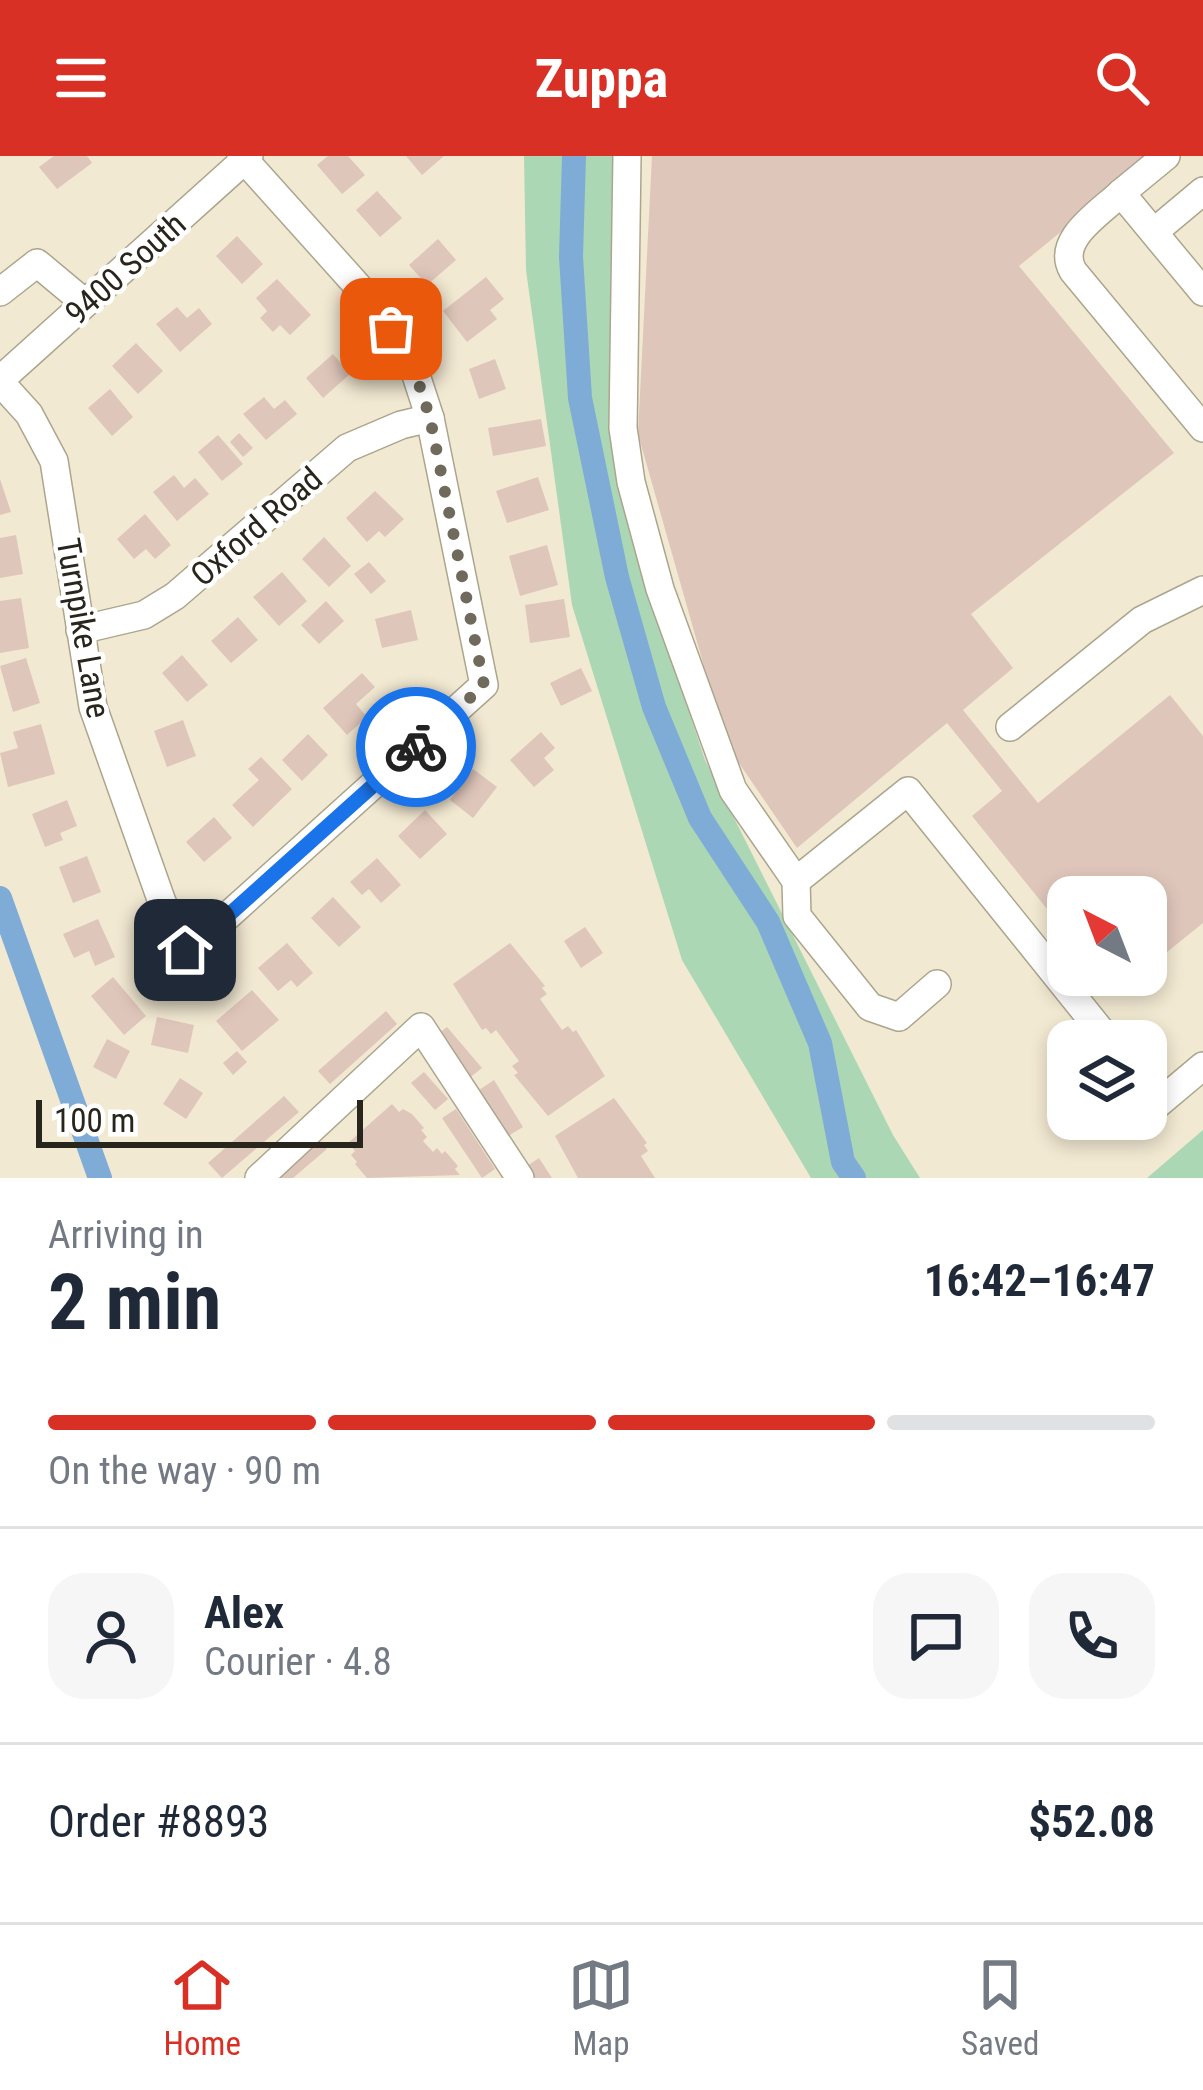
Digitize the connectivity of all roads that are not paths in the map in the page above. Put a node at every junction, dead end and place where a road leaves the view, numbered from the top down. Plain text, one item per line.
1 (628, 156) edge
2 (1166, 156) edge
3 (245, 157) edge
4 (1203, 191) edge
5 (1121, 193) junction
6 (1154, 232) junction
7 (1199, 280) edge
8 (0, 292) edge
9 (85, 303) junction
10 (0, 381) edge
11 (430, 418) junction
12 (1203, 428) edge
13 (1197, 603) edge
14 (80, 630) junction
15 (1010, 728) dead end
16 (796, 881) junction
17 (937, 984) dead end
18 (1092, 1020) edge
19 (1203, 1066) edge
20 (1167, 1096) edge
21 (259, 1178) edge
22 (520, 1178) edge

1 - 16 street
2 - 5 street
3 - 9 street, 9400 South
3 - 11 street
4 - 6 street
5 - 6 street
5 - 12 street
6 - 7 street
8 - 9 street
9 - 10 street, 9400 South
10 - 14 street, Turnpike Lane
11 - 14 street, Oxford Road
11 - 14 street, Turnpike Lane
13 - 15 street
16 - 17 street
16 - 18 street
19 - 20 street
21 - 22 street

